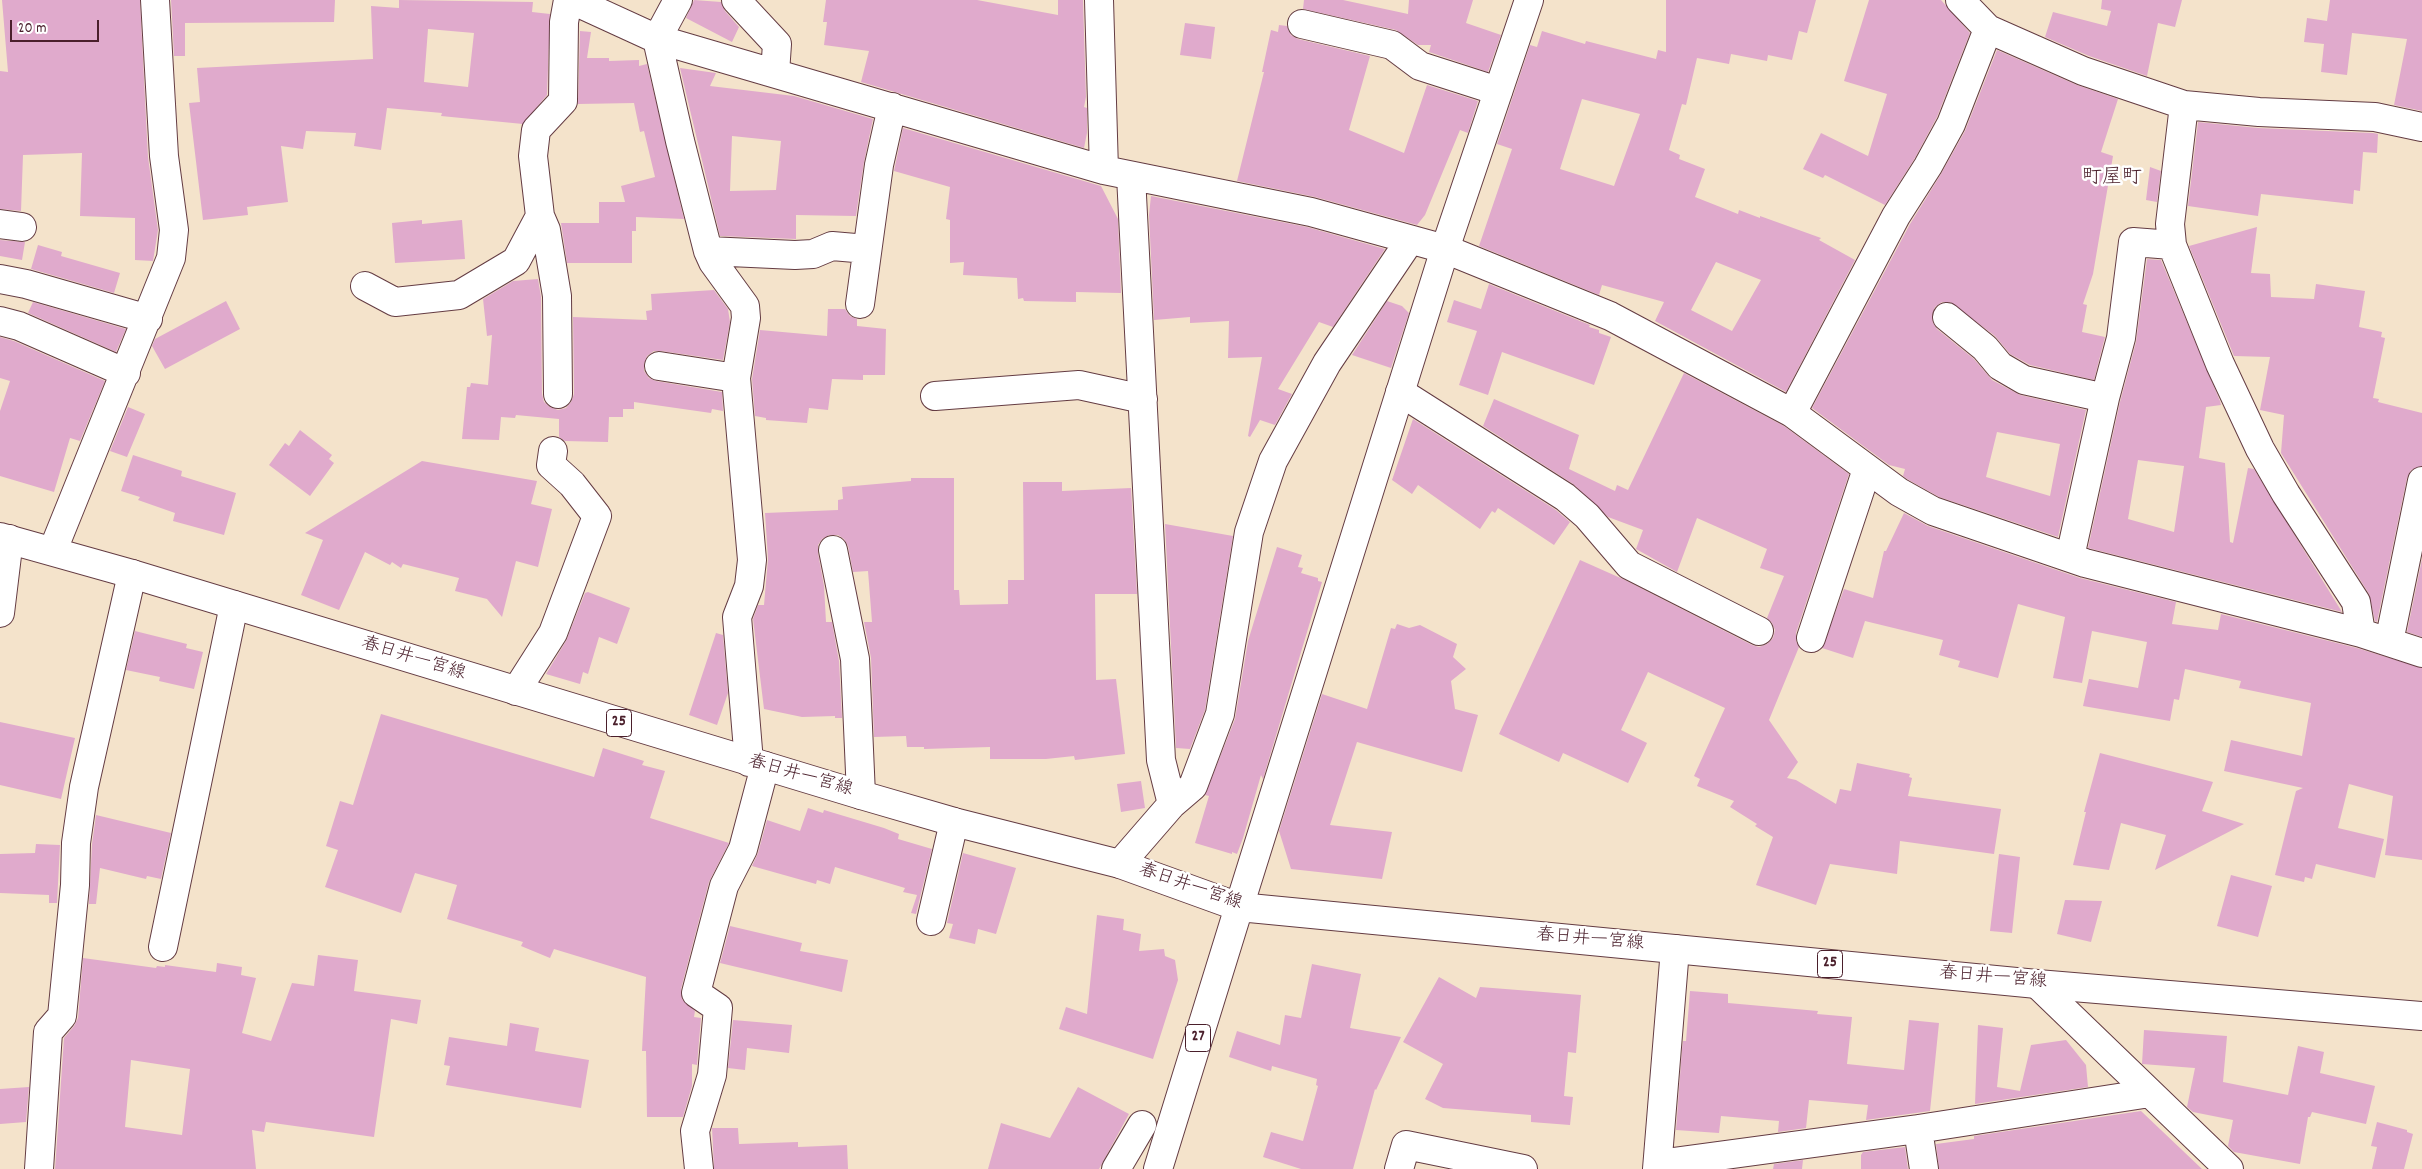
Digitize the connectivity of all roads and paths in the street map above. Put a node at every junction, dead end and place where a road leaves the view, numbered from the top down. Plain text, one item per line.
1 (155, 0) edge
2 (568, 0) edge
3 (572, 0) edge
4 (678, 0) edge
5 (736, 0) edge
6 (1099, 0) edge
7 (1529, 0) edge
8 (1979, 12) edge
9 (1302, 24) dead end
10 (657, 38) junction
11 (776, 73) junction
12 (1498, 91) junction
13 (2184, 105) junction
14 (892, 107) junction
15 (2422, 128) edge
16 (1104, 170) junction
17 (1131, 176) junction
18 (540, 216) junction
19 (1410, 240) junction
20 (2172, 245) junction
21 (868, 249) junction
22 (1445, 249) junction
23 (708, 251) junction
24 (0, 279) edge
25 (365, 286) dead end
26 (860, 304) dead end
27 (1947, 317) dead end
28 (148, 319) junction
29 (0, 321) edge
30 (659, 366) dead end
31 (126, 372) junction
32 (736, 378) junction
33 (1400, 392) junction
34 (558, 394) dead end
35 (935, 396) dead end
36 (2105, 398) junction
37 (1143, 399) junction
38 (1792, 413) junction
39 (552, 451) dead end
40 (1867, 468) junction
41 (2422, 481) edge
42 (4, 538) edge
43 (53, 550) junction
44 (833, 550) dead end
45 (2070, 558) junction
46 (132, 574) junction
47 (234, 605) junction
48 (0, 613) edge
49 (1759, 631) dead end
50 (2361, 633) junction
51 (1811, 638) dead end
52 (2389, 642) junction
53 (2422, 653) edge
54 (516, 691) junction
55 (757, 764) junction
56 (861, 795) junction
57 (1172, 804) junction
58 (954, 822) junction
59 (1120, 864) junction
60 (1239, 907) junction
61 (931, 921) dead end
62 (163, 947) dead end
63 (1674, 949) junction
64 (2037, 984) junction
65 (2422, 1016) edge
66 (2150, 1093) junction
67 (1142, 1125) dead end
68 (1918, 1129) junction
69 (1658, 1166) edge
70 (39, 1169) edge
71 (700, 1169) edge
72 (1116, 1169) edge
73 (1158, 1169) edge
74 (1399, 1169) edge
75 (1523, 1169) edge
76 (1924, 1169) edge
77 (2229, 1169) edge

1 - 28 street
2 - 18 street
3 - 10 street
4 - 10 street
5 - 11 street
6 - 16 street
7 - 12 street
8 - 13 street
8 - 38 street
9 - 12 street
10 - 11 street
10 - 23 street
11 - 14 street
12 - 22 street
13 - 15 street
13 - 20 street
14 - 16 street
14 - 21 street
16 - 17 street
17 - 19 street
17 - 37 street
18 - 25 street
18 - 34 street
19 - 22 street
19 - 57 street
20 - 36 street
20 - 50 street
21 - 23 street
21 - 26 street
22 - 33 street
22 - 38 street
23 - 32 street
24 - 28 street
27 - 36 street
28 - 31 street
29 - 31 street
30 - 32 street
31 - 43 street
32 - 55 street
33 - 49 street
33 - 60 street
35 - 37 street
36 - 45 street
37 - 57 street
38 - 40 street
39 - 54 street
40 - 45 street
40 - 51 street
41 - 52 street
42 - 43 street, 春日井一宮線 / 25
42 - 48 street
43 - 46 street, 春日井一宮線 / 25
44 - 56 street
45 - 50 street
46 - 47 street, 春日井一宮線 / 25
46 - 70 street
47 - 54 street, 春日井一宮線 / 25
47 - 62 street
50 - 52 street
52 - 53 street
54 - 55 street, 春日井一宮線 / 25
55 - 56 street, 春日井一宮線 / 25
55 - 71 street
56 - 58 street, 春日井一宮線 / 25
57 - 59 street
58 - 59 street, 春日井一宮線 / 25
58 - 61 street
59 - 60 street, 春日井一宮線 / 25
60 - 63 street, 春日井一宮線 / 25
60 - 73 street, 27
63 - 64 street, 春日井一宮線 / 25
63 - 69 street
64 - 65 street, 春日井一宮線 / 25
64 - 66 street
66 - 68 street
66 - 77 street
67 - 72 street
68 - 69 street
68 - 76 street
74 - 75 street

